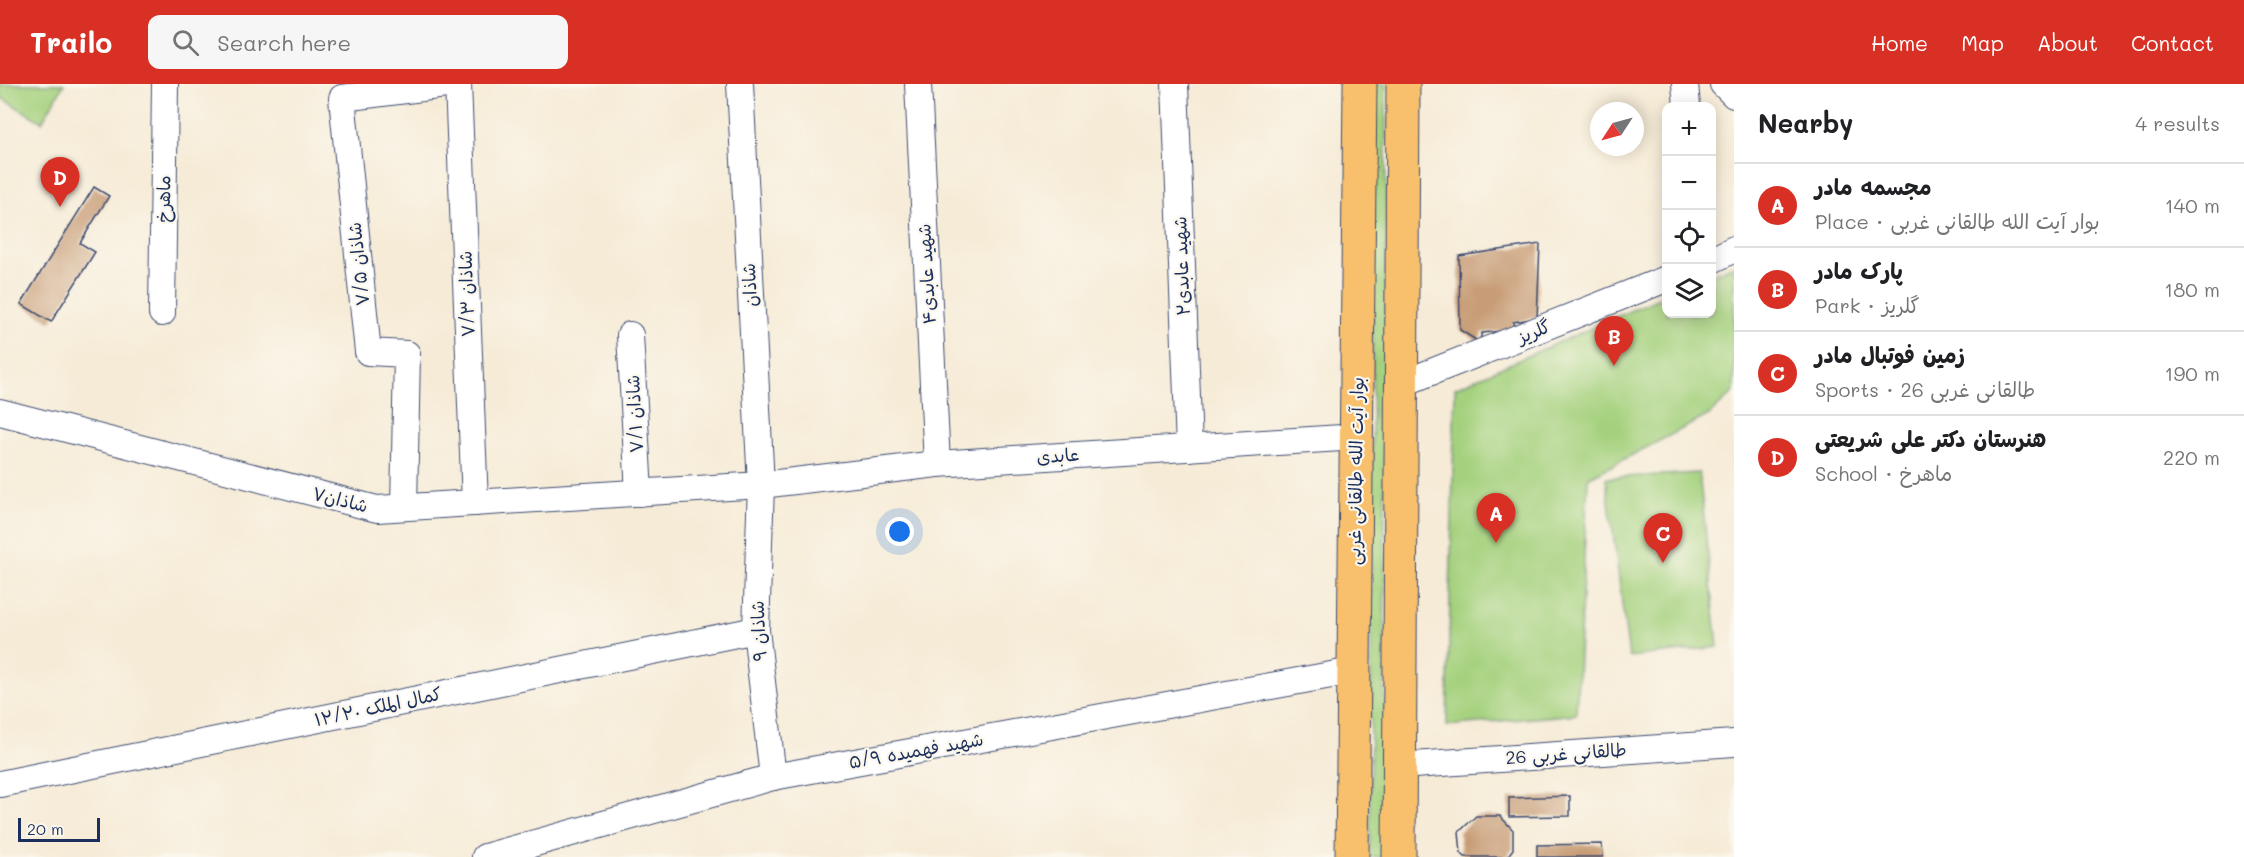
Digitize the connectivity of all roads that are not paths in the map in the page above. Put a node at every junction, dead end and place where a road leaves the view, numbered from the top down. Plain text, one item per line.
1 (165, 84) edge
2 (456, 84) edge
3 (740, 84) edge
4 (918, 84) edge
5 (1175, 84) edge
6 (1360, 84) edge
7 (1403, 84) edge
8 (1685, 84) edge
9 (1723, 84) edge
10 (1734, 95) edge
11 (1687, 102) edge
12 (1734, 249) edge
13 (1716, 258) edge
14 (1662, 281) edge
15 (162, 313) dead end
16 (630, 335) dead end
17 (1401, 384) junction
18 (0, 412) edge
19 (1357, 437) junction
20 (1189, 448) junction
21 (937, 464) junction
22 (761, 485) junction
23 (639, 493) junction
24 (475, 503) junction
25 (404, 507) junction
26 (756, 630) junction
27 (1353, 671) junction
28 (1734, 743) edge
29 (1399, 766) junction
30 (773, 777) junction
31 (0, 784) edge
32 (485, 857) edge
33 (1352, 857) edge
34 (1399, 857) edge

1 - 15 street, ماهرخ
2 - 24 street, شاذان ۷/۳
2 - 25 street, شاذان ۷/۵
3 - 22 street, شاذان
4 - 21 street, شهید عابدی۴
5 - 20 street, شهید عابدی۲
6 - 19 main road, بوار آیت الله طالقانی غربی
7 - 17 main road
8 - 11 street
9 - 10 street
12 - 13 street
14 - 17 street, گلریز
16 - 23 street, شاذان ۷/۱
17 - 29 main road
18 - 25 street, شاذان۷
19 - 20 street, عابدی
19 - 27 main road, بوار آیت الله طالقانی غربی
20 - 21 street, عابدی
21 - 22 street, عابدی
22 - 23 street, شاذان۷
22 - 26 street, شاذان ۹
23 - 24 street, شاذان۷
24 - 25 street, شاذان۷
26 - 30 street, شاذان ۹
26 - 31 street, کمال الملک ۱۲/۲۰
27 - 30 street, شهید فهمیده ۵/۹
27 - 33 main road, بوار آیت الله طالقانی غربی
28 - 29 street, طالقانی غربی 26
29 - 34 main road
30 - 32 street, شهید فهمیده ۵/۹

